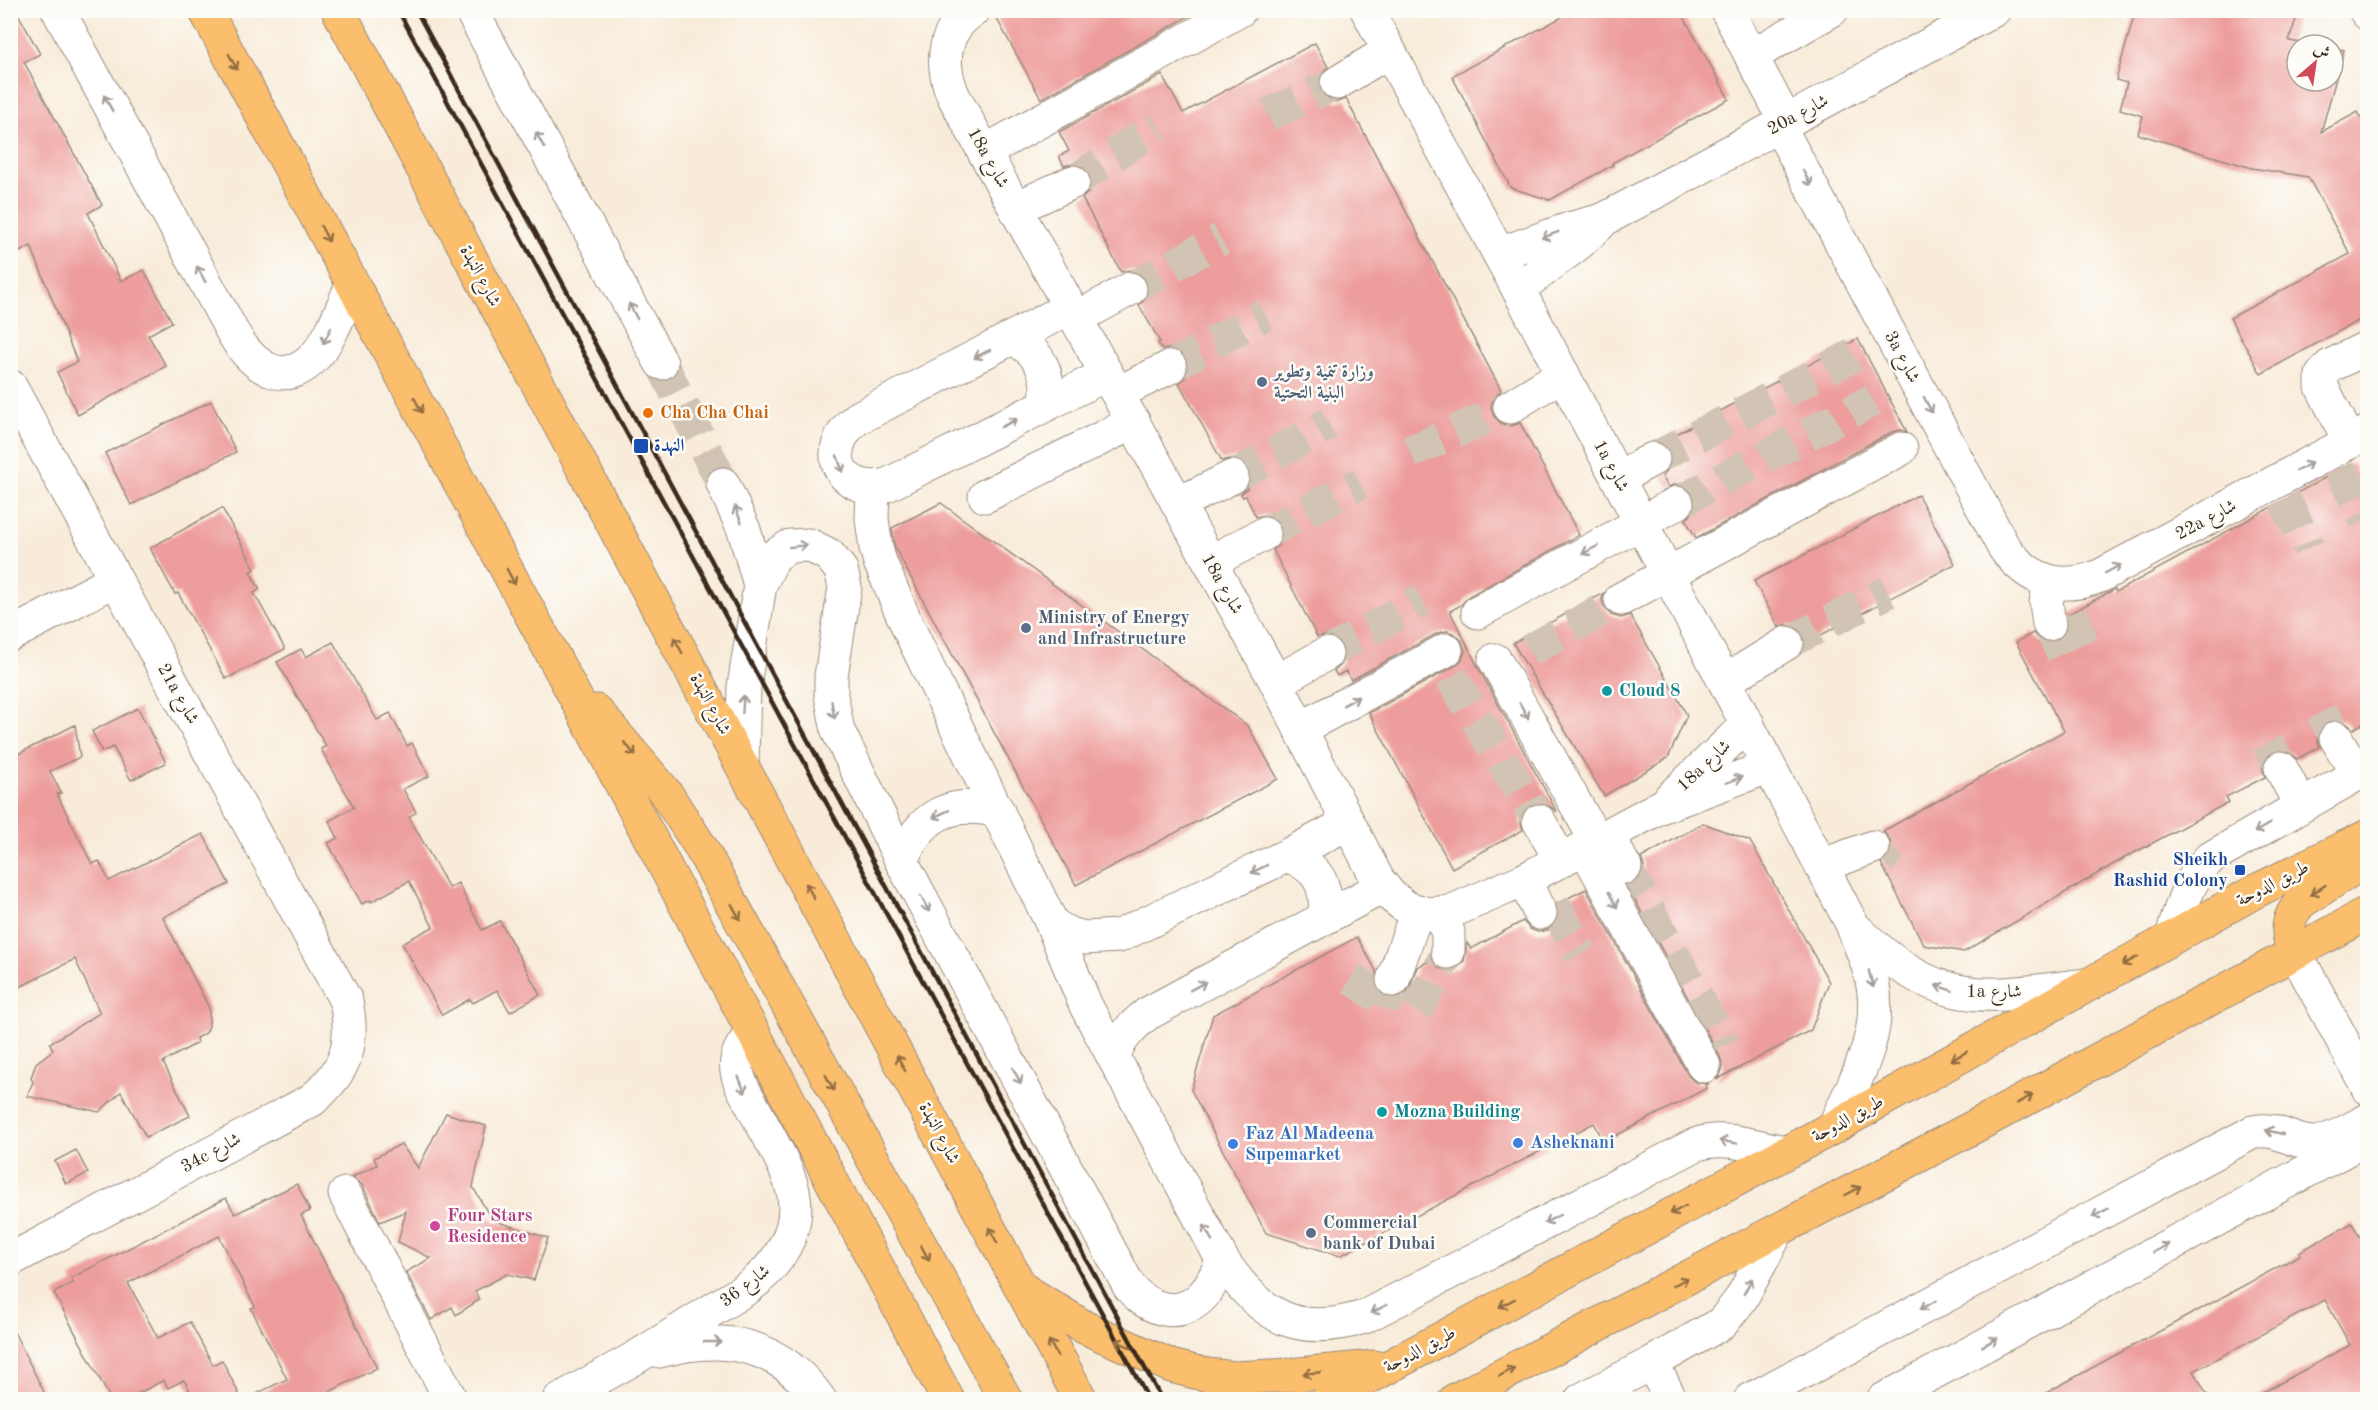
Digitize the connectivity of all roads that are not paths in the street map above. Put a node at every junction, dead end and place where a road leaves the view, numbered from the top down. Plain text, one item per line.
1 (58, 10) edge
2 (205, 10) edge
3 (338, 10) edge
4 (471, 10) edge
5 (974, 10) edge
6 (1240, 10) edge
7 (1366, 10) edge
8 (1728, 10) edge
9 (1832, 10) edge
10 (1994, 11) edge
11 (1389, 51) junction
12 (1751, 56) junction
13 (1337, 83) tunnel mouth
14 (1783, 124) junction
15 (984, 152) junction
16 (1073, 182) tunnel mouth
17 (1016, 208) junction
18 (1603, 220) junction
19 (1499, 254) junction
20 (353, 284) junction
21 (1130, 289) tunnel mouth
22 (1518, 289) junction
23 (1074, 312) junction
24 (1012, 338) junction
25 (2367, 347) edge
26 (661, 363) tunnel mouth
27 (1170, 367) tunnel mouth
28 (1566, 379) junction
29 (1113, 384) junction
30 (10, 386) edge
31 (1045, 405) junction
32 (1514, 413) tunnel mouth
33 (1137, 428) junction
34 (1901, 449) dead end
35 (2347, 449) edge
36 (1653, 459) tunnel mouth
37 (1232, 477) tunnel mouth
38 (1618, 478) junction
39 (723, 484) tunnel mouth
40 (873, 488) junction
41 (988, 502) dead end
42 (1677, 503) tunnel mouth
43 (1178, 504) junction
44 (1641, 523) junction
45 (1264, 534) tunnel mouth
46 (1210, 562) junction
47 (1668, 573) junction
48 (115, 580) junction
49 (760, 585) junction
50 (2057, 596) joint
51 (1621, 599) tunnel mouth
52 (1478, 612) dead end
53 (10, 635) edge
54 (1783, 635) tunnel mouth
55 (1446, 650) dead end
56 (1326, 654) tunnel mouth
57 (1495, 660) dead end
58 (1721, 673) junction
59 (563, 674) junction
60 (1276, 682) junction
61 (1748, 724) junction
62 (1300, 729) junction
63 (2336, 738) tunnel mouth
64 (742, 763) junction
65 (1768, 767) junction
66 (2281, 768) tunnel mouth
67 (2362, 771) edge
68 (2301, 806) junction
69 (1660, 807) junction
70 (998, 811) junction
71 (1539, 821) tunnel mouth
72 (1348, 823) junction
73 (2367, 836) edge
74 (1876, 853) tunnel mouth
75 (1287, 855) junction
76 (1569, 857) junction
77 (2367, 859) edge
78 (902, 862) junction
79 (1626, 867) dead end
80 (1824, 873) junction
81 (1409, 904) junction
82 (1547, 909) dead end
83 (2367, 913) edge
84 (1325, 917) junction
85 (1052, 924) junction
86 (1852, 924) junction
87 (2172, 937) junction
88 (1448, 952) dead end
89 (2295, 952) junction
90 (1385, 975) tunnel mouth
91 (2085, 985) junction
92 (346, 1001) joint
93 (1086, 1006) junction
94 (1147, 1014) junction
95 (753, 1032) junction
96 (1113, 1056) junction
97 (1704, 1066) dead end
98 (2367, 1088) edge
99 (2367, 1120) edge
100 (1834, 1127) junction
101 (2367, 1138) edge
102 (1785, 1152) junction
103 (2316, 1152) junction
104 (345, 1194) dead end
105 (1777, 1232) junction
106 (12, 1256) edge
107 (1223, 1261) junction
108 (1020, 1287) junction
109 (635, 1358) junction
110 (1652, 1364) junction
111 (1391, 1366) junction
112 (452, 1400) edge
113 (559, 1400) edge
114 (820, 1400) edge
115 (948, 1400) edge
116 (1006, 1400) edge
117 (1081, 1400) edge
118 (1327, 1400) edge
119 (1455, 1400) edge
120 (1581, 1400) edge
121 (1671, 1400) edge
122 (1750, 1400) edge
123 (1883, 1400) edge

20 -> 1 street
2 -> 20 main road
64 -> 3 main road, شارع النهدة
26 -> 4 street
5 - 15 street, 18a شارع
6 - 15 street
7 - 11 street, 1a شارع
8 - 12 street, 3a شارع
9 - 12 street
10 - 14 street, 20a شارع
11 - 13 street
11 - 19 street, 1a شارع
12 - 14 street, 3a شارع
14 - 18 street, 20a شارع
14 -> 50 street, 3a شارع
15 - 17 street, 18a شارع
16 - 17 street
17 - 23 street, 18a شارع
18 -> 19 street, 20a شارع
18 - 22 street, 20a شارع
19 - 22 street, 1a شارع
20 -> 59 main road
21 - 23 street
22 - 28 street, 1a شارع
23 - 24 street
23 - 29 street, 18a شارع
24 - 31 street
24 -> 40 street
25 - 35 street
27 - 29 street
28 - 32 street
28 - 38 street, 1a شارع
29 - 31 street
29 - 33 street, 18a شارع
30 - 48 street, 21a شارع
40 -> 31 street
33 - 41 street
33 - 43 street, 18a شارع
34 - 47 street
50 -> 35 street, 22a شارع
36 - 38 street
37 - 43 street
38 - 44 street, 1a شارع
49 -> 39 street
40 - 70 street
42 - 44 street
43 - 46 street, 18a شارع
44 - 47 street, 1a شارع
44 -> 52 street
45 - 46 street
46 - 60 street, 18a شارع
47 - 51 street
47 - 58 street, 1a شارع
48 - 53 street
48 - 92 street, 21a شارع
64 -> 49 street
49 -> 78 street
54 - 58 street
62 -> 55 street
56 - 60 street
57 -> 76 street
58 - 61 street, 1a شارع
59 - 95 main road
59 -> 116 main road
60 - 62 street, 18a شارع
61 - 65 street, 1a شارع
61 - 69 street, 18a شارع
62 - 72 street, 18a شارع
63 - 67 street
108 -> 64 main road, شارع النهدة
69 -> 65 street, 18a شارع
65 - 80 street, 1a شارع
66 - 68 street
67 - 68 street
68 -> 87 street
69 - 76 street, 18a شارع
70 -> 78 street
70 - 85 street
71 - 76 street
72 - 75 street
72 - 81 street, 18a شارع
73 - 87 main road, طريق الدوحة
74 - 80 street
75 - 84 street
75 -> 85 street
76 - 79 street
76 - 81 street, 18a شارع
76 - 82 street
76 -> 97 street
77 -> 89 main road
78 -> 107 street
80 - 86 street, 1a شارع
81 - 84 street
81 - 88 street
81 - 90 street
83 - 89 main road
94 -> 84 street
85 - 93 street
91 -> 86 street, 1a شارع
86 -> 100 street, 1a شارع
87 -> 91 main road, طريق الدوحة
89 - 98 street
105 -> 89 main road
91 -> 100 main road, طريق الدوحة
92 - 106 street, 34c شارع
93 - 94 street
93 - 96 street
94 - 96 street
95 -> 109 street, شارع 36
95 - 115 main road
107 -> 96 street
99 - 103 street
100 - 102 main road, طريق الدوحة
101 - 103 street
102 -> 107 street
102 -> 111 main road, طريق الدوحة
103 -> 122 street
123 -> 103 street
104 - 112 street
110 -> 105 street
119 -> 105 main road
111 -> 108 main road
117 -> 108 main road, شارع النهدة
109 - 113 street, شارع 36
109 -> 114 street
110 - 120 street
110 - 121 street
111 - 118 main road, طريق الدوحة

